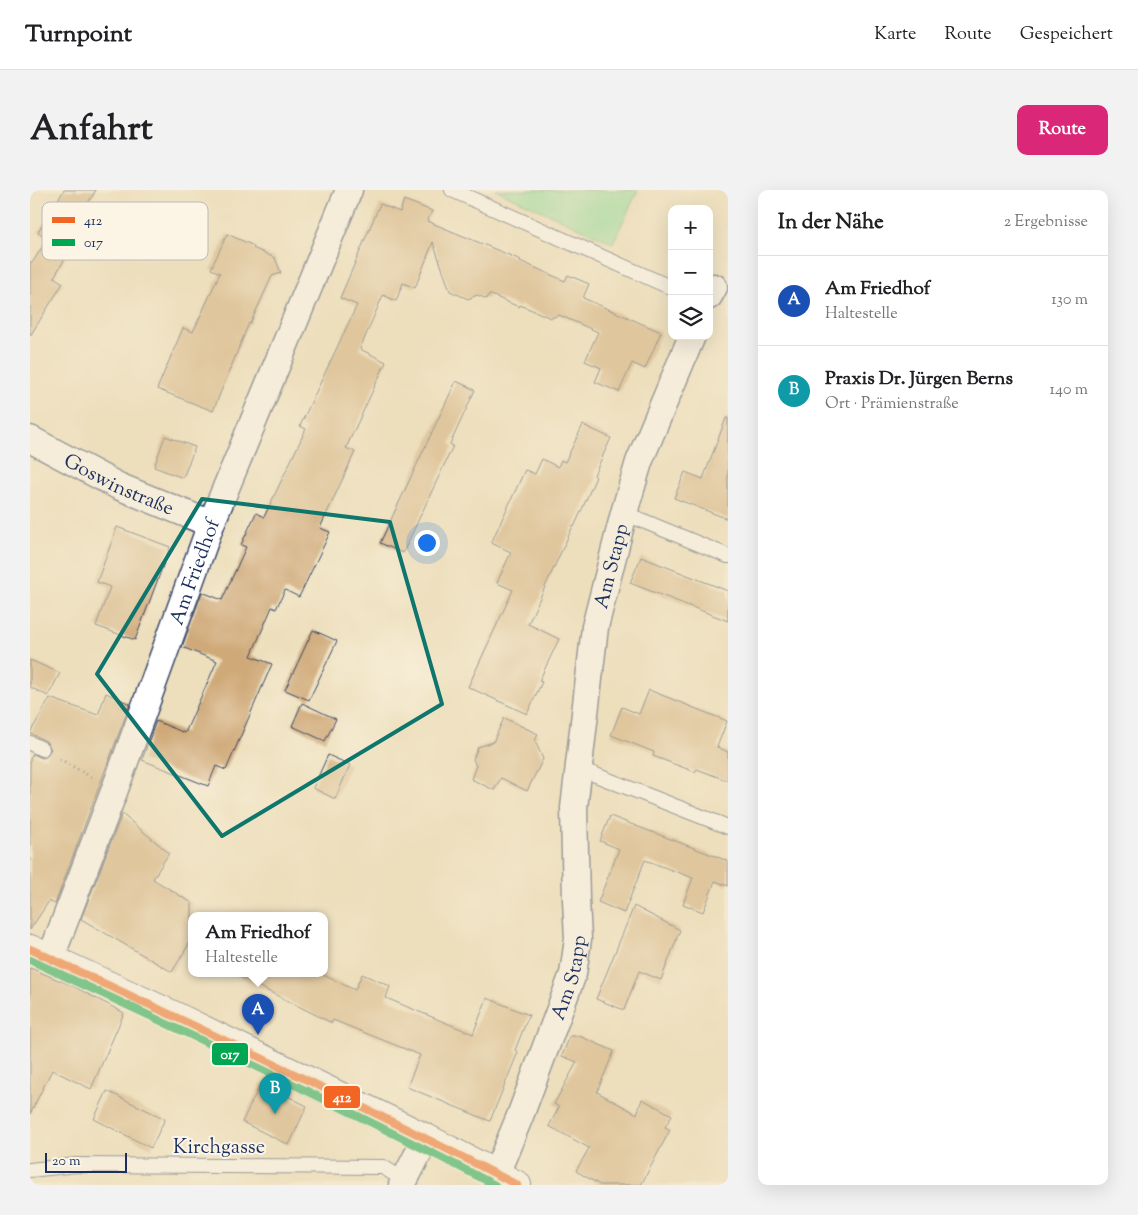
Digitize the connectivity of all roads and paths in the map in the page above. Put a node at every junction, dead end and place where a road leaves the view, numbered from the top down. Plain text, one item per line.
1 (349, 190) edge
2 (452, 190) edge
3 (668, 286) edge
4 (690, 340) edge
5 (30, 438) edge
6 (624, 514) junction
7 (212, 524) junction
8 (728, 556) edge
9 (36, 746) edge
10 (578, 768) junction
11 (114, 789) junction
12 (728, 827) edge
13 (40, 953) edge
14 (426, 1138) junction
15 (30, 1170) edge
16 (506, 1179) edge
17 (403, 1182) edge

1 - 7 street, Am Friedhof
2 - 3 lane
4 - 6 street, Am Stapp
5 - 7 street, Goswinstraße
6 - 8 lane, Am Stapp
6 - 10 street, Am Stapp
7 - 11 street, Am Friedhof
9 - 11 path
10 - 12 lane
10 - 16 street, Am Stapp
11 - 13 street, Am Friedhof
13 - 14 street
14 - 16 street
14 - 17 street
15 - 17 lane, Kirchgasse

